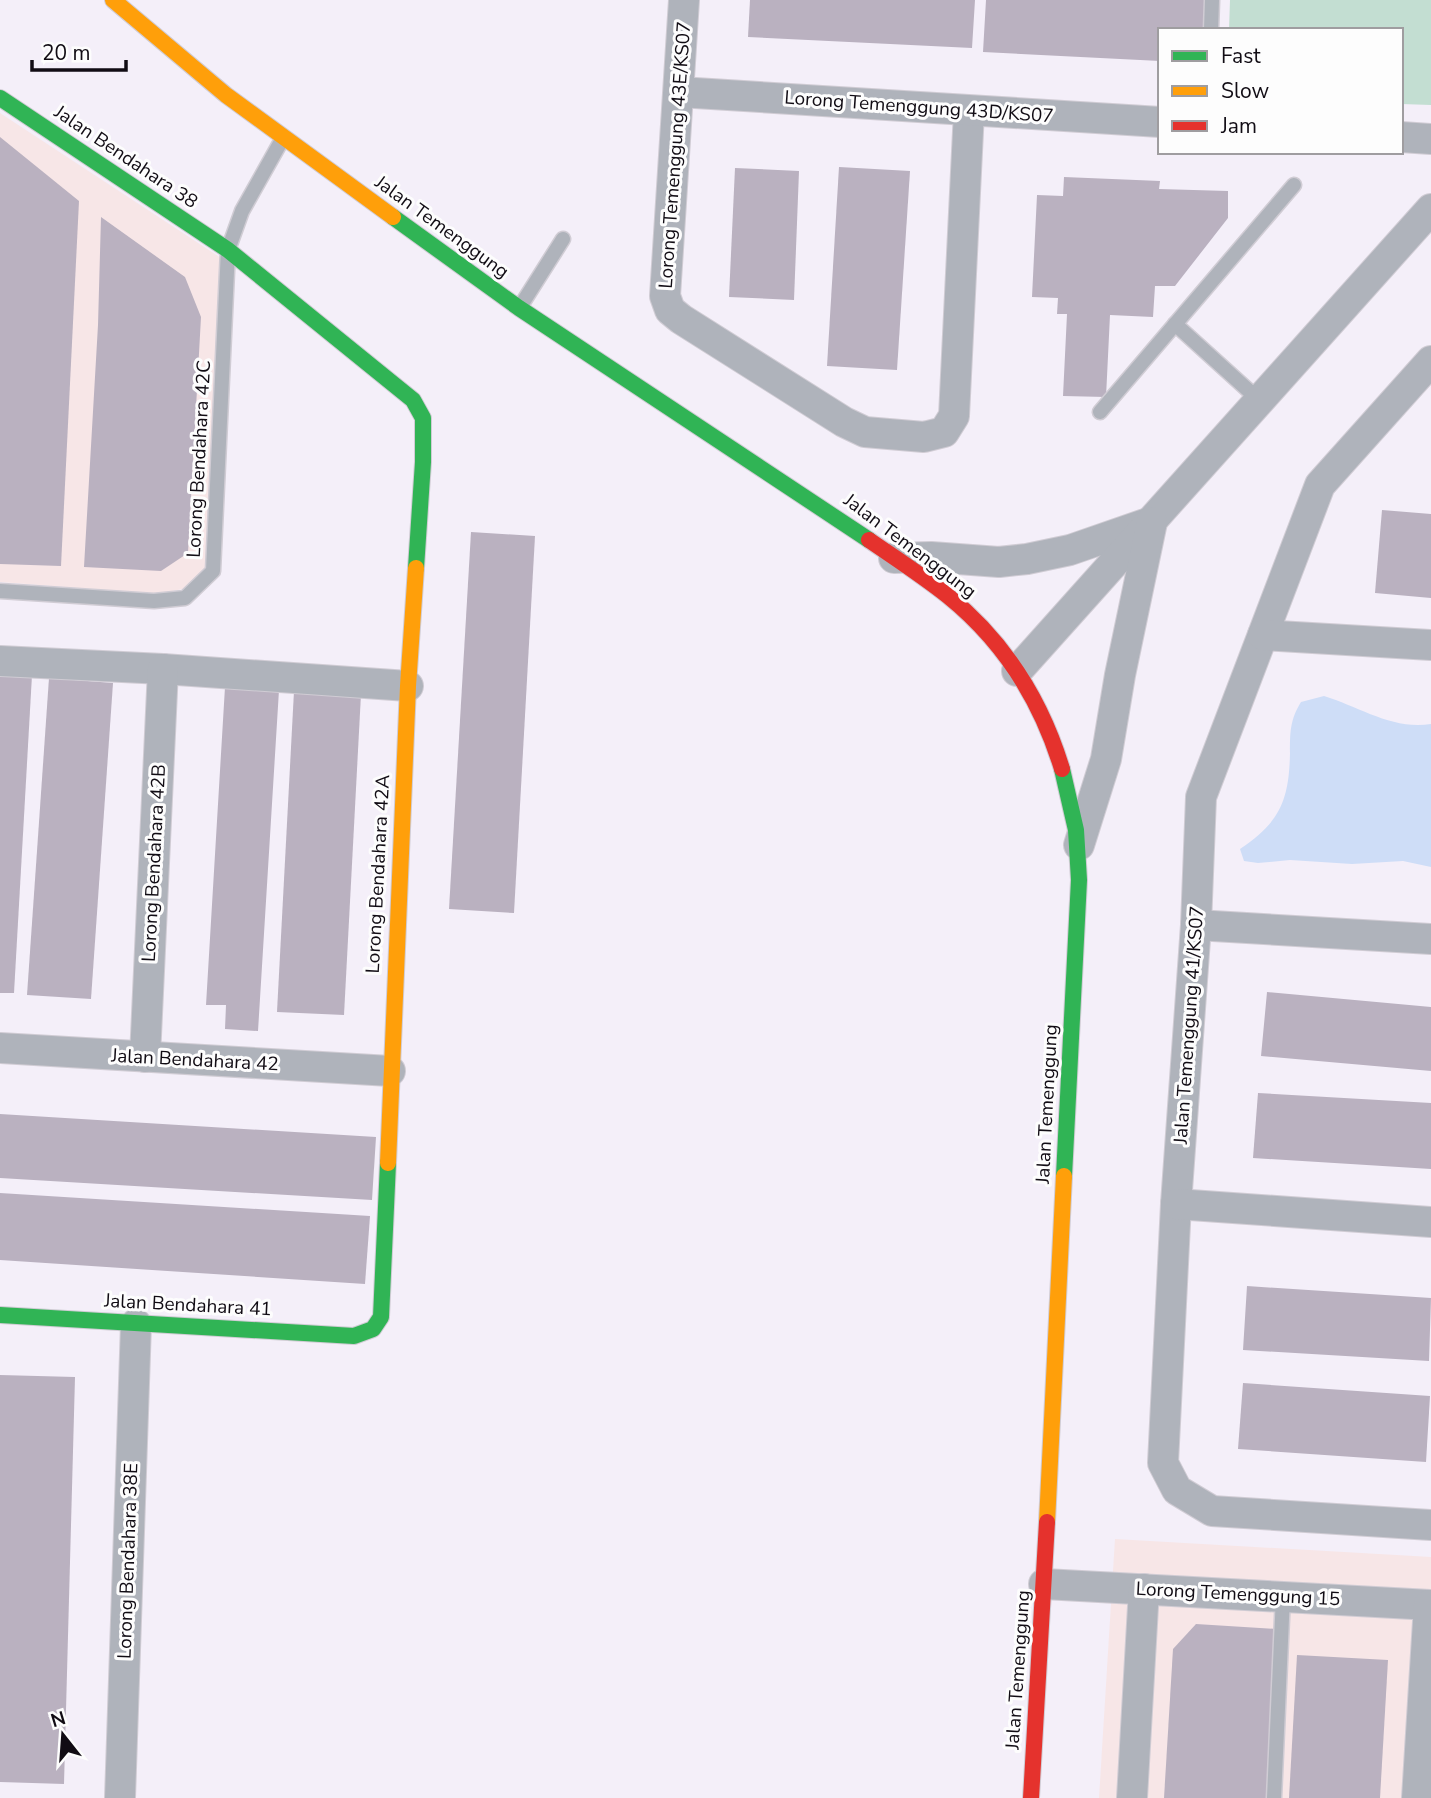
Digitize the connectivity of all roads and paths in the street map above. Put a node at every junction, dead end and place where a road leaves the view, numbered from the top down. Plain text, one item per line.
1 (113, 0) edge
2 (684, 0) edge
3 (1212, 0) edge
4 (1211, 28) edge
5 (679, 92) junction
6 (0, 98) edge
7 (969, 111) junction
8 (1158, 122) edge
9 (1403, 137) edge
10 (283, 138) junction
11 (1431, 139) edge
12 (1294, 185) dead end
13 (1431, 209) edge
14 (563, 239) dead end
15 (228, 250) junction
16 (519, 308) junction
17 (1175, 324) junction
18 (1431, 362) edge
19 (1259, 400) junction
20 (1100, 412) dead end
21 (423, 418) joint
22 (1152, 522) junction
23 (894, 558) junction
24 (0, 591) edge
25 (1264, 635) junction
26 (1431, 645) edge
27 (0, 661) edge
28 (163, 669) junction
29 (1017, 671) junction
30 (408, 686) junction
31 (1077, 850) junction
32 (1196, 925) junction
33 (1431, 939) edge
34 (0, 1048) edge
35 (145, 1057) junction
36 (390, 1071) junction
37 (1177, 1204) junction
38 (1431, 1222) edge
39 (0, 1315) edge
40 (136, 1324) junction
41 (373, 1329) joint
42 (1431, 1525) edge
43 (1044, 1584) junction
44 (1144, 1588) junction
45 (1283, 1596) junction
46 (1430, 1605) edge
47 (1426, 1730) edge
48 (120, 1798) edge
49 (1031, 1798) edge
50 (1132, 1798) edge
51 (1274, 1798) edge
52 (1417, 1798) edge

1 - 10 street, Jalan Temenggung
2 - 5 street, Lorong Temenggung 43E/KS07
3 - 4 lane
5 - 7 street, Lorong Temenggung 43D/KS07
5 - 7 street, Lorong Temenggung 43E/KS07
6 - 15 street, Jalan Bendahara 38
7 - 8 street, Lorong Temenggung 43D/KS07
9 - 11 street
10 - 15 lane, Lorong Bendahara 42C
10 - 16 street, Jalan Temenggung
12 - 17 lane
13 - 19 street
14 - 16 lane
15 - 21 street, Jalan Bendahara 38
15 - 24 lane, Lorong Bendahara 42C
16 - 23 street, Jalan Temenggung
17 - 19 lane
17 - 20 lane
18 - 25 street, Jalan Temenggung 41/KS07
19 - 22 street
21 - 30 street, Lorong Bendahara 42A
22 - 23 street
22 - 29 street
22 - 31 street
23 - 29 street, Jalan Temenggung
25 - 26 street
25 - 32 street, Jalan Temenggung 41/KS07
27 - 28 street
28 - 30 street
28 - 35 street, Lorong Bendahara 42B
29 - 31 street, Jalan Temenggung
30 - 36 street, Lorong Bendahara 42A
31 - 43 street, Jalan Temenggung
32 - 33 street
32 - 37 street, Jalan Temenggung 41/KS07
34 - 35 street, Jalan Bendahara 42
35 - 36 street, Jalan Bendahara 42
36 - 41 street, Lorong Bendahara 42A
37 - 38 street
37 - 42 street, Jalan Temenggung 41/KS07
39 - 40 street, Jalan Bendahara 41
40 - 41 street, Jalan Bendahara 41
40 - 48 street, Lorong Bendahara 38E
43 - 44 street, Lorong Temenggung 15
43 - 49 street, Jalan Temenggung
44 - 45 street, Lorong Temenggung 15
44 - 50 street
45 - 46 street, Lorong Temenggung 15
45 - 51 lane
46 - 47 street
47 - 52 street

